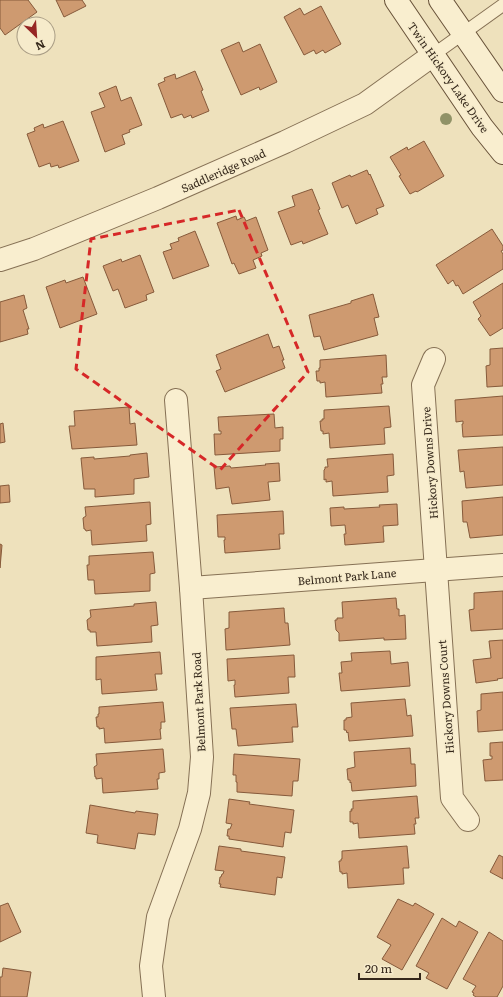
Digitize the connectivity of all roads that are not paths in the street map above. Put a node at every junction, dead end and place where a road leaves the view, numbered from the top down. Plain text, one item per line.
1 (396, 0) edge
2 (440, 0) edge
3 (503, 5) edge
4 (463, 34) junction
5 (433, 55) junction
6 (503, 91) edge
7 (503, 153) edge
8 (0, 260) edge
9 (434, 359) dead end
10 (176, 400) dead end
11 (503, 564) edge
12 (437, 569) junction
13 (191, 588) junction
14 (468, 820) dead end
15 (154, 997) edge

1 - 5 street, Twin Hickory Lake Drive
2 - 4 street
3 - 4 lane
4 - 5 lane
4 - 6 street
5 - 7 street, Twin Hickory Lake Drive
5 - 8 street, Saddleridge Road
9 - 12 street, Hickory Downs Drive
10 - 13 street, Belmont Park Road
11 - 12 street, Belmont Park Lane
12 - 13 street, Belmont Park Lane
12 - 14 street, Hickory Downs Court
13 - 15 street, Belmont Park Road

